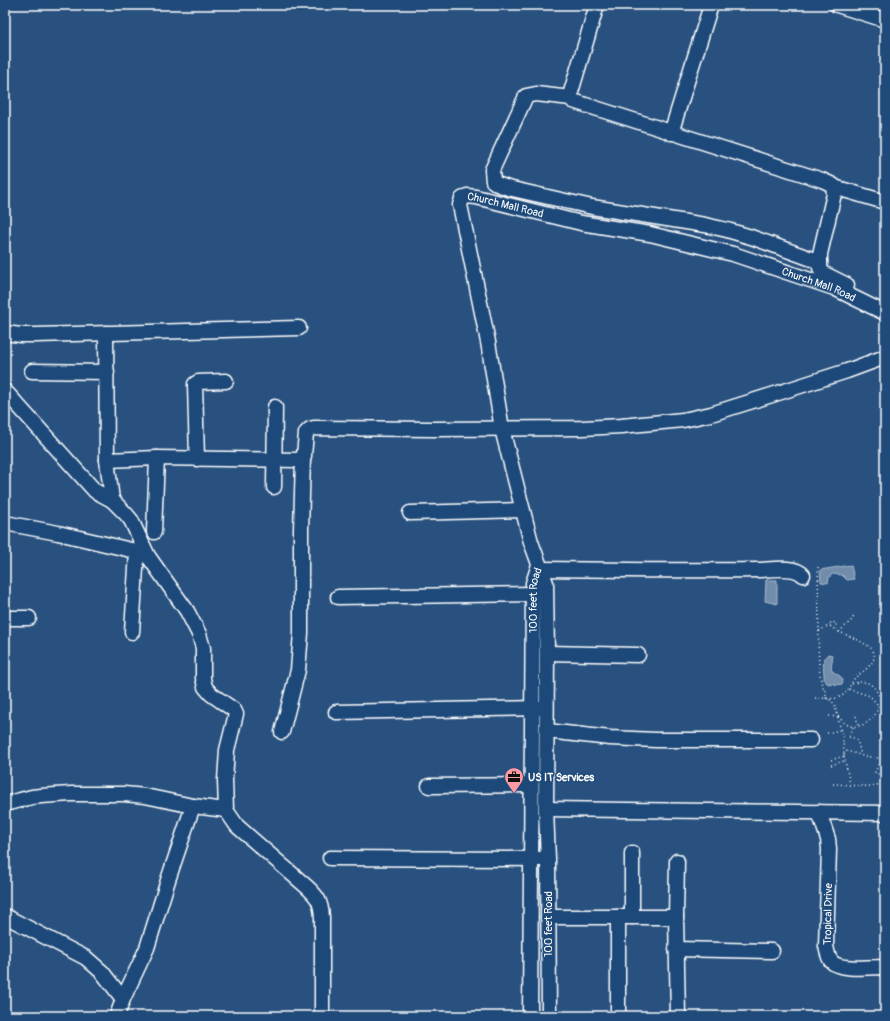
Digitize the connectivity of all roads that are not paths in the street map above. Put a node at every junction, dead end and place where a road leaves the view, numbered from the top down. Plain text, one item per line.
1 (597, 5) edge
2 (711, 5) edge
3 (837, 5) edge
4 (885, 20) edge
5 (571, 98) junction
6 (672, 133) junction
7 (834, 187) junction
8 (885, 202) edge
9 (820, 262) junction
10 (885, 305) edge
11 (885, 313) edge
12 (300, 328) dead end
13 (5, 332) edge
14 (106, 333) junction
15 (885, 357) edge
16 (32, 371) dead end
17 (107, 372) junction
18 (226, 381) dead end
19 (5, 391) edge
20 (275, 407) dead end
21 (502, 429) junction
22 (157, 458) junction
23 (303, 458) junction
24 (197, 459) junction
25 (107, 460) junction
26 (274, 460) junction
27 (274, 487) dead end
28 (112, 500) junction
29 (522, 510) junction
30 (410, 513) dead end
31 (5, 523) edge
32 (154, 532) dead end
33 (143, 554) junction
34 (539, 567) junction
35 (803, 576) dead end
36 (533, 594) junction
37 (338, 597) dead end
38 (5, 618) edge
39 (29, 618) dead end
40 (132, 632) dead end
41 (638, 655) dead end
42 (547, 658) junction
43 (533, 663) junction
44 (532, 708) junction
45 (547, 708) junction
46 (336, 712) dead end
47 (282, 732) dead end
48 (547, 732) junction
49 (811, 740) dead end
50 (531, 785) junction
51 (428, 786) dead end
52 (5, 804) edge
53 (193, 806) junction
54 (546, 809) junction
55 (819, 812) junction
56 (885, 813) edge
57 (229, 815) junction
58 (632, 853) dead end
59 (330, 858) dead end
60 (530, 859) junction
61 (548, 860) junction
62 (677, 861) dead end
63 (5, 916) edge
64 (548, 917) junction
65 (618, 917) junction
66 (632, 917) junction
67 (676, 917) junction
68 (676, 949) junction
69 (772, 951) dead end
70 (530, 956) junction
71 (548, 956) junction
72 (885, 967) edge
73 (123, 999) junction
74 (117, 1016) edge
75 (322, 1016) edge
76 (530, 1016) edge
77 (549, 1016) edge
78 (618, 1016) edge
79 (678, 1016) edge

1 - 5 street
2 - 6 street
3 - 4 street
5 - 6 street
5 - 9 street
6 - 7 street
7 - 8 street
7 - 9 street
9 - 10 street
11 - 21 street, Church Mall Road
12 - 14 street
13 - 14 street
14 - 17 street
15 - 21 street
16 - 17 street
17 - 25 street
18 - 24 street
19 - 28 street
20 - 26 street
21 - 23 street
21 - 29 street, Church Mall Road
22 - 24 street
22 - 25 street
22 - 32 street
23 - 26 street
23 - 47 street
24 - 26 street
25 - 28 street
26 - 27 street
28 - 33 street
29 - 30 street
29 - 34 street, Church Mall Road
31 - 33 street
33 - 40 street
33 - 57 street
34 - 35 street
34 - 36 street, 100 feet Road
34 - 42 street, 100 feet Road
36 - 37 street
36 - 43 street, 100 feet Road
38 - 39 street
41 - 42 street
42 - 43 street
42 - 45 street, 100 feet Road
43 - 44 street, 100 feet Road
44 - 45 street
44 - 46 street
44 - 50 street, 100 feet Road
45 - 48 street, 100 feet Road
48 - 49 street
48 - 54 street, 100 feet Road
50 - 51 street
50 - 60 street, 100 feet Road
52 - 53 street
53 - 57 street
53 - 73 street
54 - 55 street
54 - 61 street, 100 feet Road
55 - 56 street
55 - 72 street, Tropical Drive
57 - 75 street
58 - 66 street
59 - 60 street
60 - 61 street
60 - 70 street, 100 feet Road
61 - 64 street, 100 feet Road
62 - 67 street
63 - 73 street
64 - 65 street
64 - 71 street, 100 feet Road
65 - 66 street
65 - 78 street
66 - 67 street
67 - 68 street
68 - 69 street
68 - 79 street
70 - 71 street
70 - 76 street, 100 feet Road
71 - 77 street, 100 feet Road
73 - 74 street

